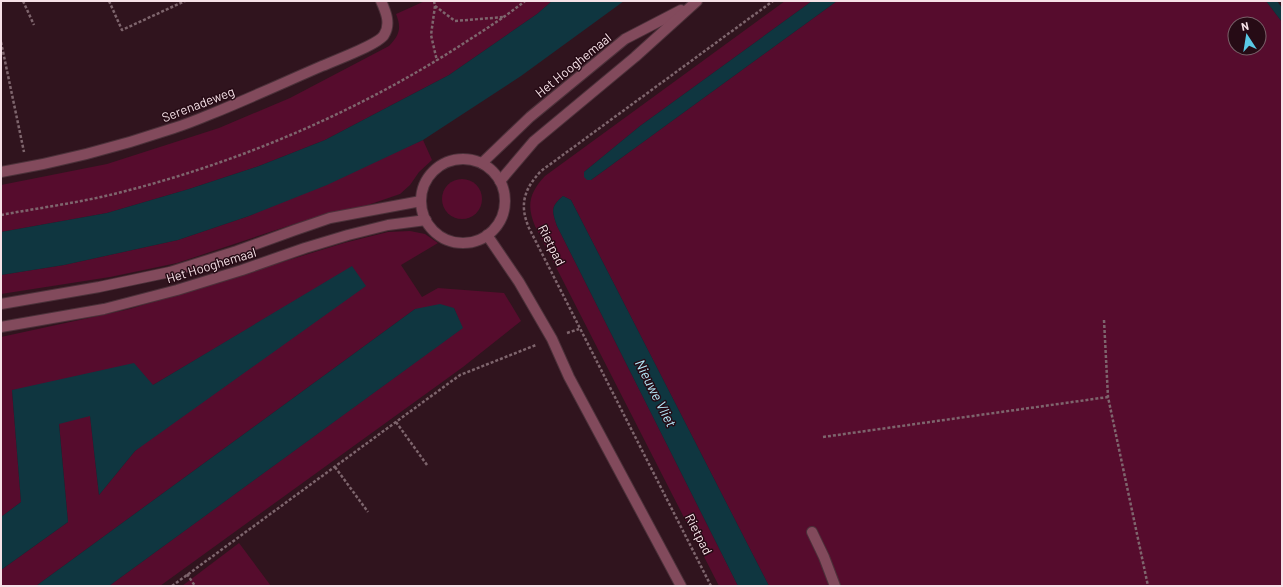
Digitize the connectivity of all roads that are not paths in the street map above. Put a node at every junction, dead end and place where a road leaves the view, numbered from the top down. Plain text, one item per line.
1 (380, 1) edge
2 (695, 2) edge
3 (482, 163) junction
4 (1, 172) edge
5 (500, 181) junction
6 (421, 201) junction
7 (426, 220) junction
8 (487, 236) junction
9 (1, 304) edge
10 (1, 328) edge
11 (812, 532) dead end
12 (681, 586) edge
13 (835, 586) edge

1 - 4 street, Serenadeweg
2 - 3 street, Het Hooghemaal
2 - 5 street, Het Hooghemaal
3 - 5 street
3 - 6 street
5 - 8 street
6 - 7 street
6 - 9 street, Het Hooghemaal
7 - 8 street
7 - 10 street, Het Hooghemaal
8 - 12 street
11 - 13 street

